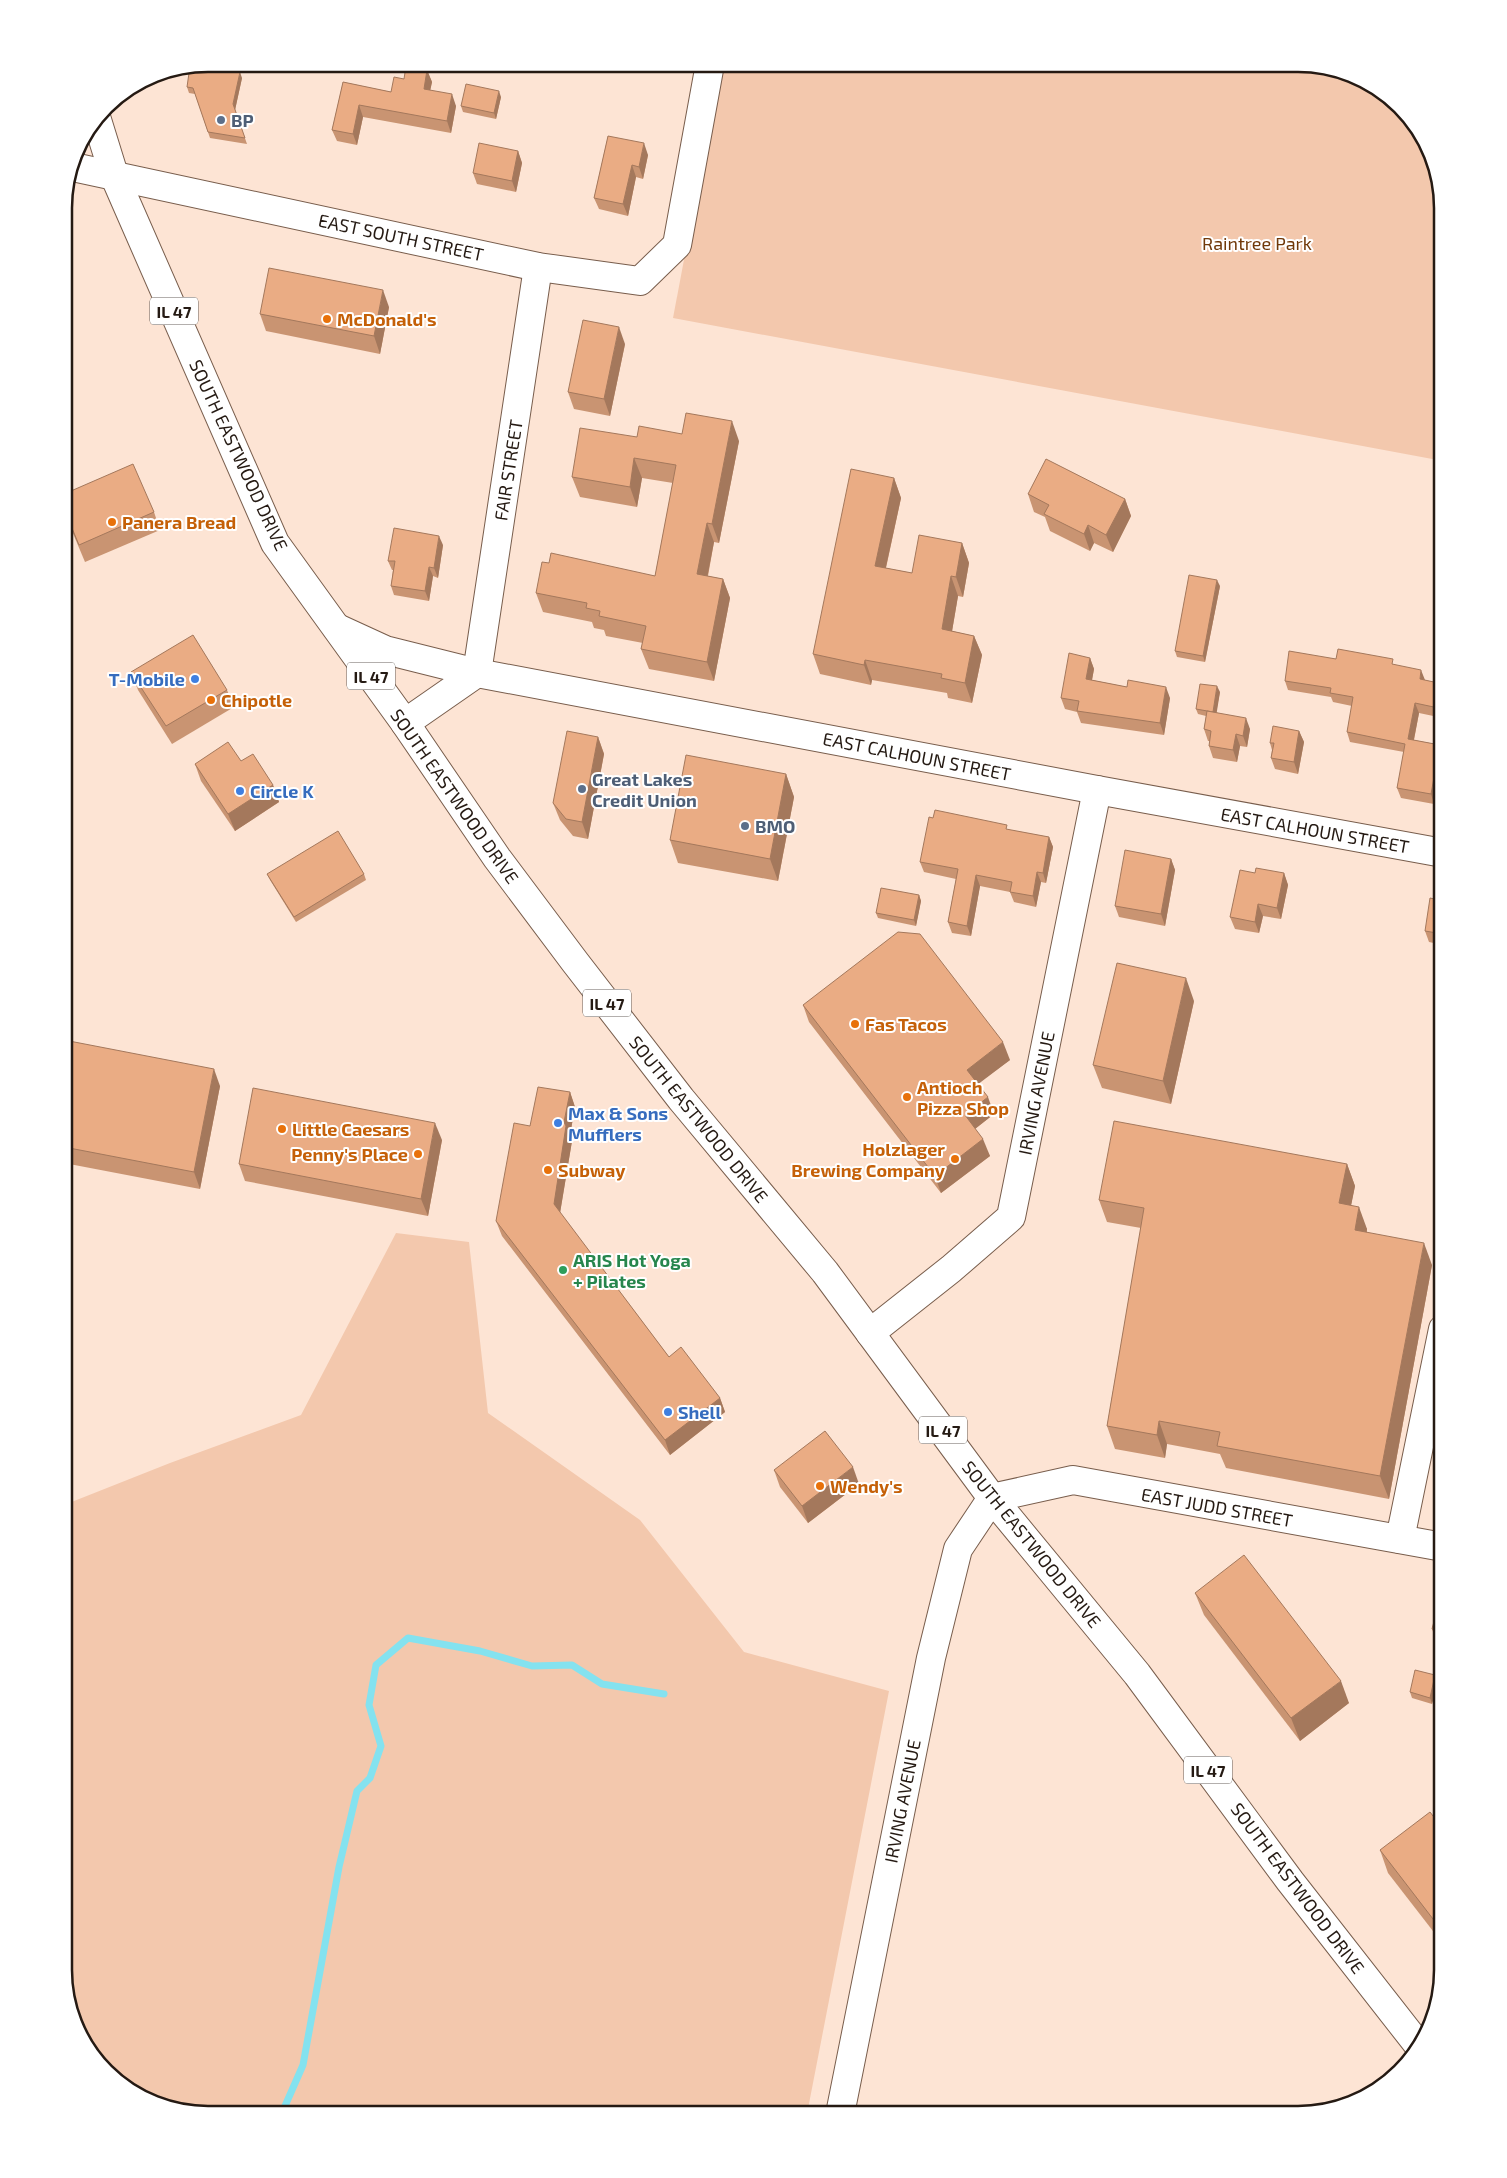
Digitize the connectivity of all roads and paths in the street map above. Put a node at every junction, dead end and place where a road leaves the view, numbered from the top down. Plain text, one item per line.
1 (708, 72) edge
2 (99, 128) edge
3 (79, 168) edge
4 (114, 175) junction
5 (538, 267) junction
6 (337, 628) junction
7 (477, 673) junction
8 (405, 723) junction
9 (1097, 790) junction
10 (1434, 851) edge
11 (870, 1333) junction
12 (1434, 1373) edge
13 (992, 1498) junction
14 (1400, 1539) junction
15 (1434, 1545) edge
16 (1414, 2040) edge
17 (842, 2106) edge

1 - 5 street, EAST SOUTH STREET
2 - 4 street, SOUTH EASTWOOD DRIVE / IL 47
3 - 4 street, EAST SOUTH STREET
4 - 5 street, EAST SOUTH STREET
4 - 6 street, SOUTH EASTWOOD DRIVE / IL 47
5 - 7 street, FAIR STREET
6 - 7 street, EAST CALHOUN STREET
6 - 8 street, SOUTH EASTWOOD DRIVE / IL 47
7 - 8 street
7 - 9 street, EAST CALHOUN STREET
8 - 11 street, SOUTH EASTWOOD DRIVE / IL 47
9 - 10 street, EAST CALHOUN STREET
9 - 11 street, IRVING AVENUE
11 - 13 street, SOUTH EASTWOOD DRIVE / IL 47
12 - 14 street
13 - 14 street, EAST JUDD STREET
13 - 16 street, SOUTH EASTWOOD DRIVE / IL 47
13 - 17 street, IRVING AVENUE
14 - 15 street, EAST JUDD STREET

